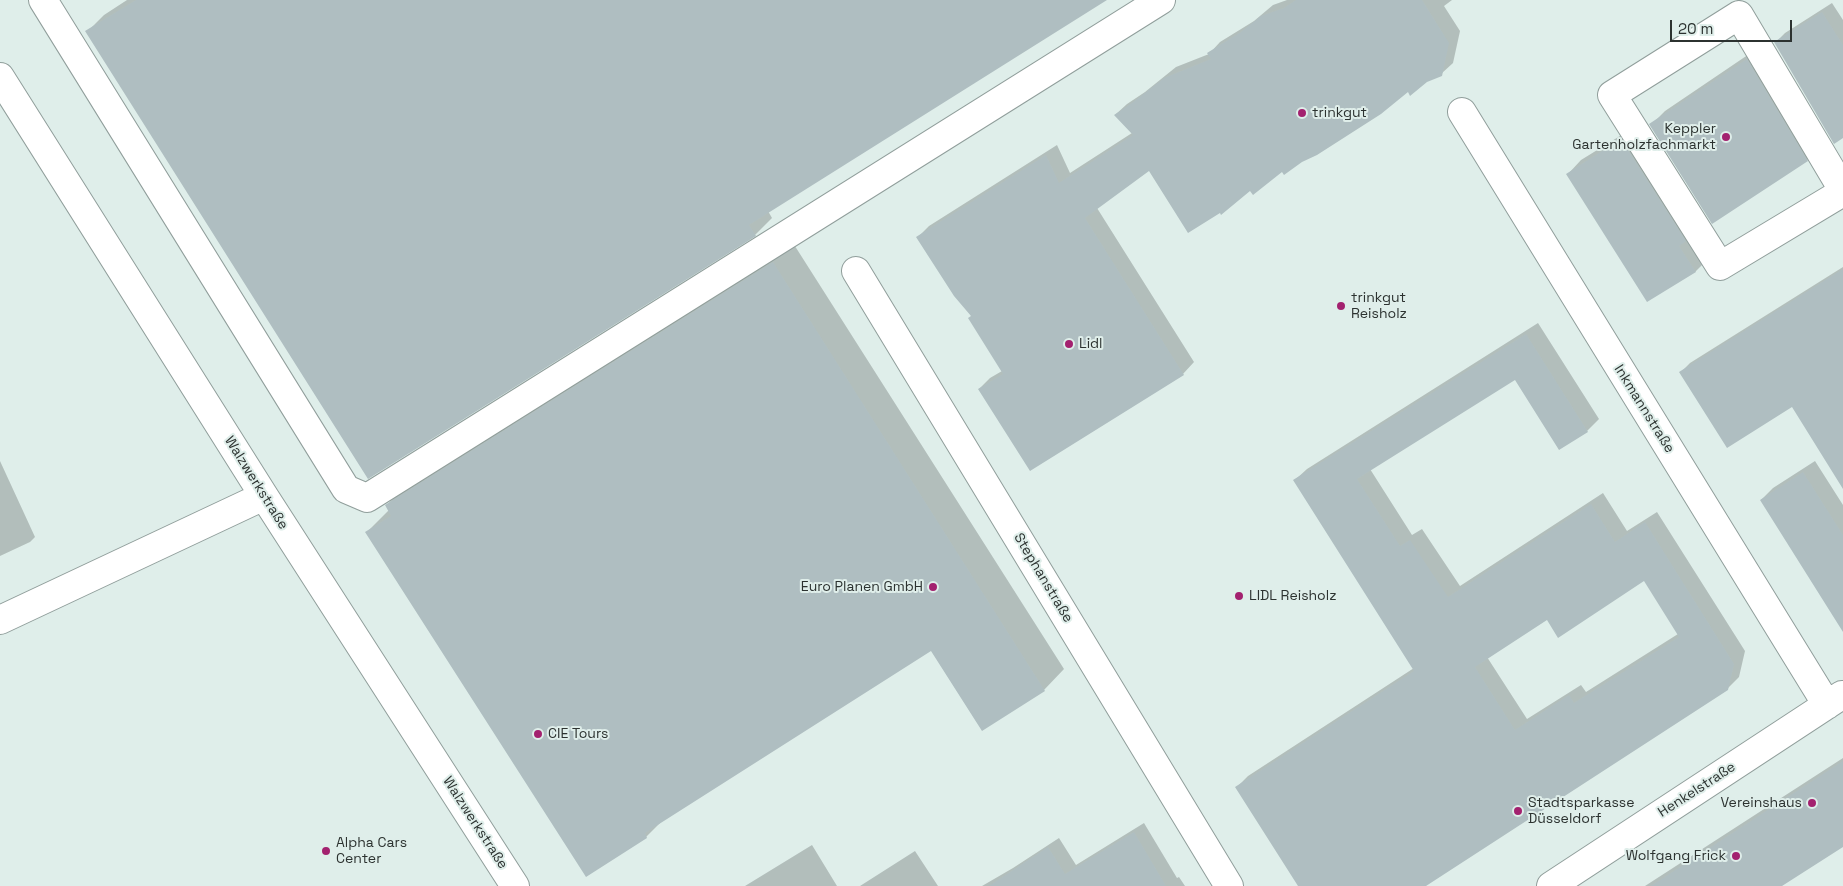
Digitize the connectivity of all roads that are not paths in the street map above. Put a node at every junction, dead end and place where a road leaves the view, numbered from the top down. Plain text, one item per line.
1 (43, 0) edge
2 (1162, 0) edge
3 (0, 77) edge
4 (1462, 112) dead end
5 (1843, 191) edge
6 (856, 271) dead end
7 (264, 496) junction
8 (0, 620) edge
9 (1835, 700) edge
10 (515, 886) edge
11 (1229, 886) edge
12 (1551, 886) edge

1 - 2 street
3 - 7 street, Walzwerkstraße
4 - 9 street, Inkmannstraße
5 - 5 street
6 - 11 street, Stephanstraße
7 - 8 street
7 - 10 street, Walzwerkstraße
9 - 12 street, Henkelstraße

